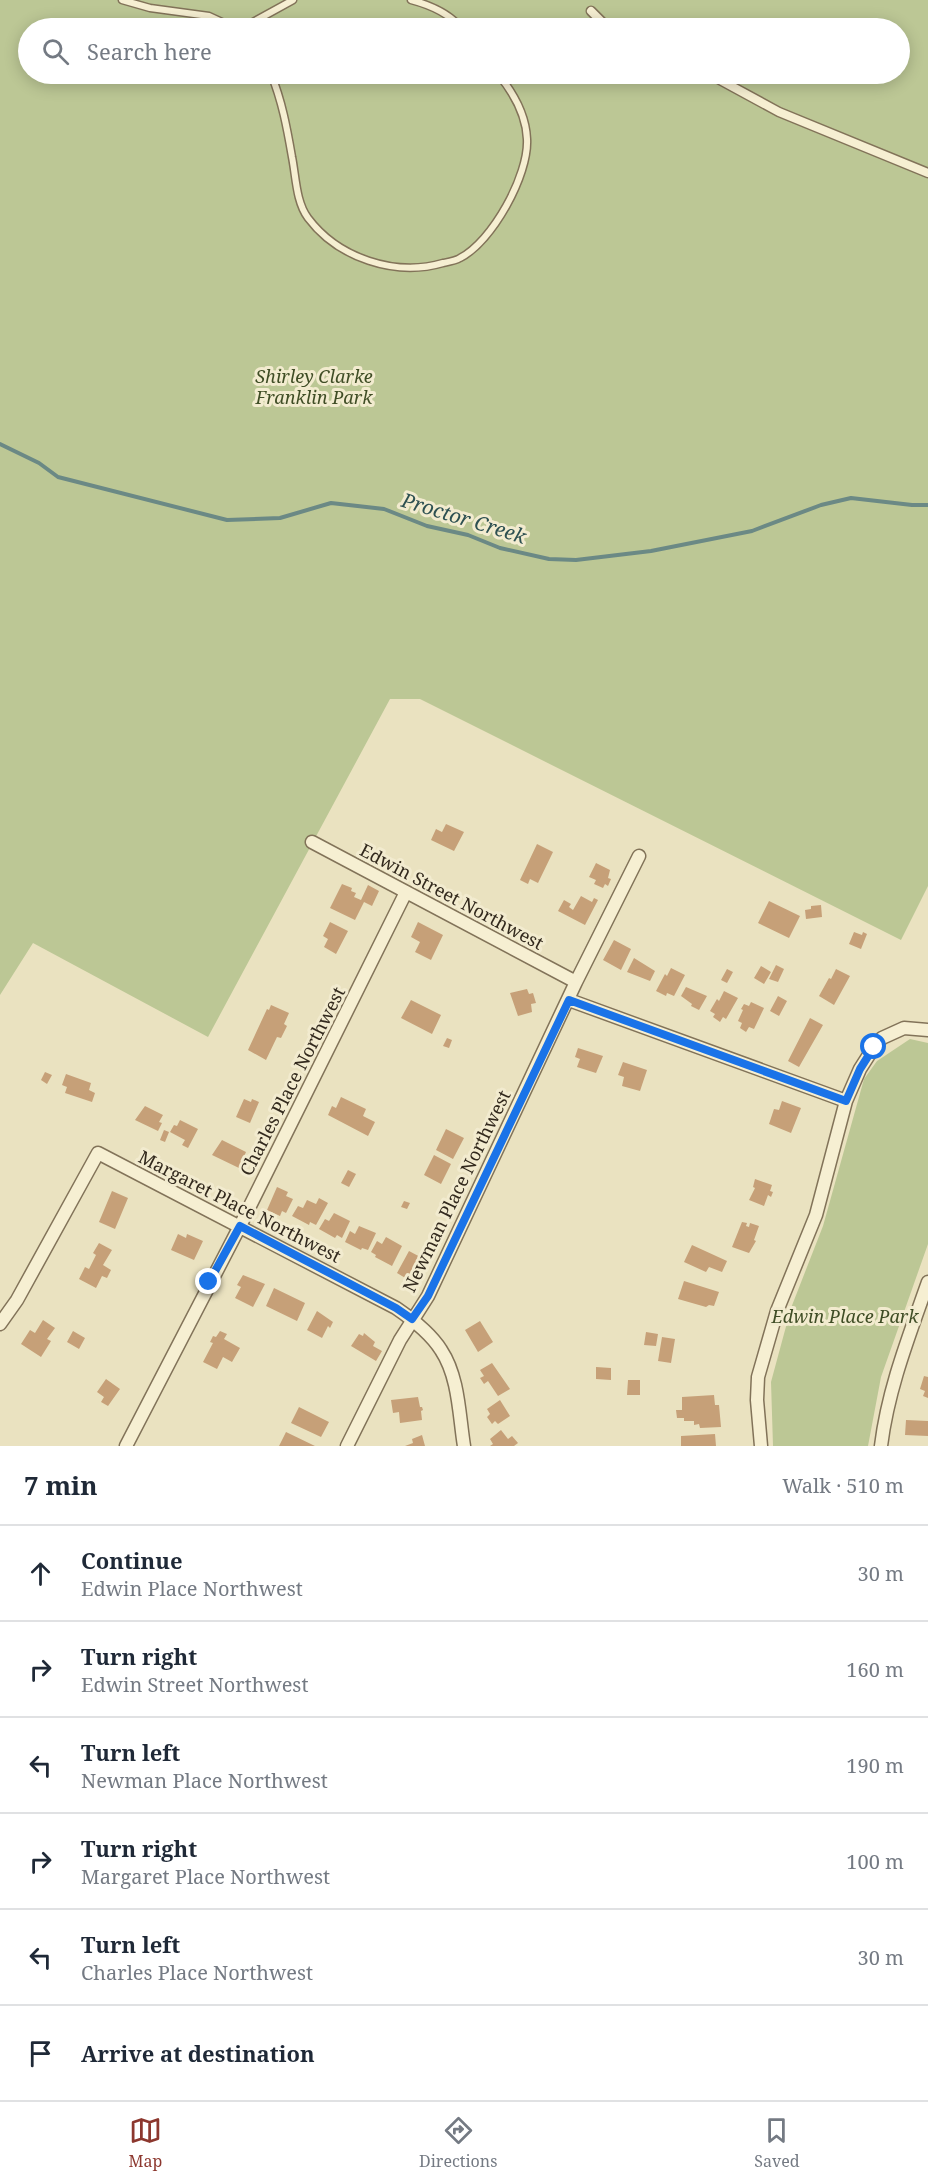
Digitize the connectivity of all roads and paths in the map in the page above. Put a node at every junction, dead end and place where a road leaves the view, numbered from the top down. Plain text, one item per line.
1 (122, 0) edge
2 (293, 0) edge
3 (411, 0) edge
4 (591, 11) dead end
5 (213, 18) edge
6 (260, 18) edge
7 (450, 18) edge
8 (598, 18) edge
9 (275, 84) edge
10 (505, 84) edge
11 (727, 84) edge
12 (928, 173) edge
13 (312, 842) dead end
14 (639, 856) dead end
15 (406, 892) junction
16 (576, 982) junction
17 (569, 1000) junction
18 (928, 1030) edge
19 (846, 1101) junction
20 (240, 1226) junction
21 (928, 1282) edge
22 (412, 1319) junction
23 (0, 1324) edge
24 (126, 1446) edge
25 (347, 1446) edge
26 (464, 1446) edge
27 (762, 1446) edge
28 (881, 1446) edge

1 - 5 lane
2 - 6 lane
3 - 7 lane
4 - 8 street
9 - 10 lane
11 - 12 street
13 - 15 street, Edwin Street Northwest
14 - 16 street, Newman Place Northwest
15 - 16 street, Edwin Street Northwest
15 - 20 street, Charles Place Northwest
16 - 17 street, Newman Place Northwest
17 - 19 street
17 - 22 street, Newman Place Northwest
18 - 19 street
19 - 27 street
20 - 22 street, Margaret Place Northwest
20 - 23 street, Margaret Place Northwest
20 - 24 street, Charles Place Northwest
21 - 28 street
22 - 25 street, Newman Place Northwest
22 - 26 street, Margaret Place Northwest

